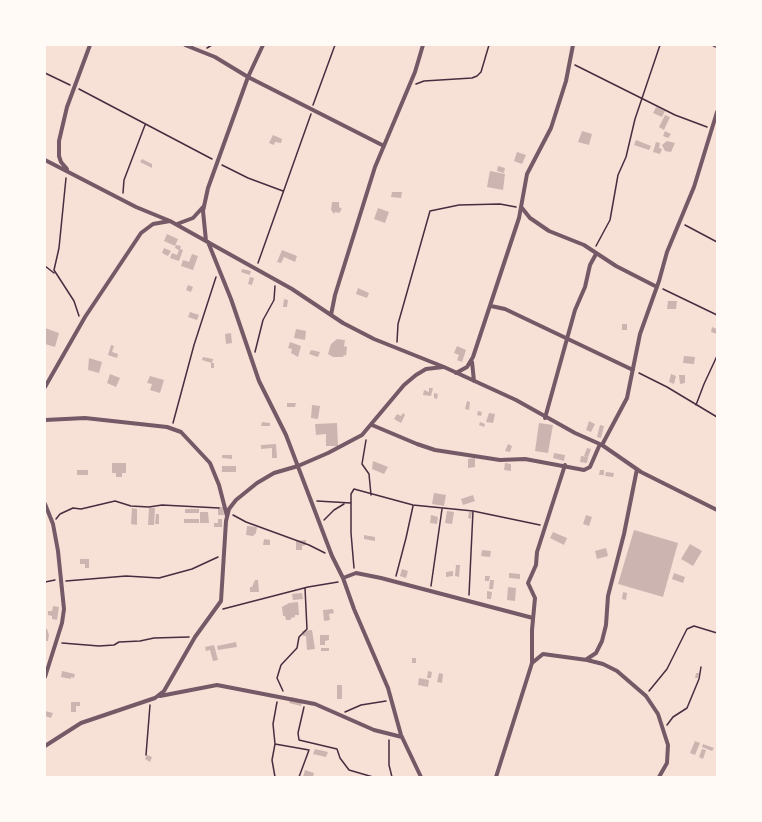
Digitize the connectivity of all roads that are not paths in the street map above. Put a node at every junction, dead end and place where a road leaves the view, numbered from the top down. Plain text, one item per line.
1 (90, 45) edge
2 (184, 45) edge
3 (263, 45) edge
4 (423, 45) edge
5 (574, 45) edge
6 (714, 45) edge
7 (717, 46) edge
8 (248, 77) junction
9 (717, 112) edge
10 (384, 146) junction
11 (45, 160) edge
12 (67, 170) junction
13 (204, 206) junction
14 (522, 208) junction
15 (170, 221) junction
16 (176, 224) junction
17 (207, 241) junction
18 (596, 254) junction
19 (657, 286) junction
20 (490, 306) junction
21 (331, 315) junction
22 (566, 339) junction
23 (472, 362) junction
24 (444, 367) junction
25 (633, 370) junction
26 (456, 373) junction
27 (474, 382) junction
28 (45, 387) edge
29 (545, 418) junction
30 (45, 420) edge
31 (370, 427) junction
32 (601, 444) junction
33 (566, 465) junction
34 (298, 466) junction
35 (637, 468) junction
36 (45, 504) edge
37 (717, 510) edge
38 (227, 511) junction
39 (343, 580) junction
40 (533, 618) junction
41 (587, 660) junction
42 (532, 663) junction
43 (45, 677) edge
44 (160, 696) junction
45 (402, 737) junction
46 (45, 746) edge
47 (422, 777) edge
48 (496, 777) edge
49 (659, 777) edge

1 - 12 street
2 - 8 street
3 - 8 street
4 - 10 street
5 - 14 street
6 - 7 street
8 - 10 street
8 - 13 street
9 - 19 street
10 - 21 street
11 - 12 street
12 - 15 street
13 - 16 street
13 - 17 street
14 - 18 street
14 - 20 street
15 - 16 street
15 - 28 street
16 - 17 street
17 - 21 street
17 - 34 street
18 - 19 street
18 - 22 street
19 - 25 street
20 - 22 street
20 - 23 street
21 - 24 street
22 - 25 street
22 - 29 street
23 - 26 street
23 - 27 street
24 - 26 street
24 - 31 street
25 - 32 street
26 - 27 street
27 - 29 street
29 - 32 street
30 - 38 street
31 - 33 street
31 - 34 street
32 - 33 street
32 - 35 street
33 - 40 street
34 - 38 street
34 - 39 street
35 - 37 street
35 - 41 street
36 - 43 street
38 - 44 street
39 - 40 street
39 - 45 street
40 - 42 street
41 - 42 street
41 - 49 street
42 - 48 street
44 - 45 street
44 - 46 street
45 - 47 street

